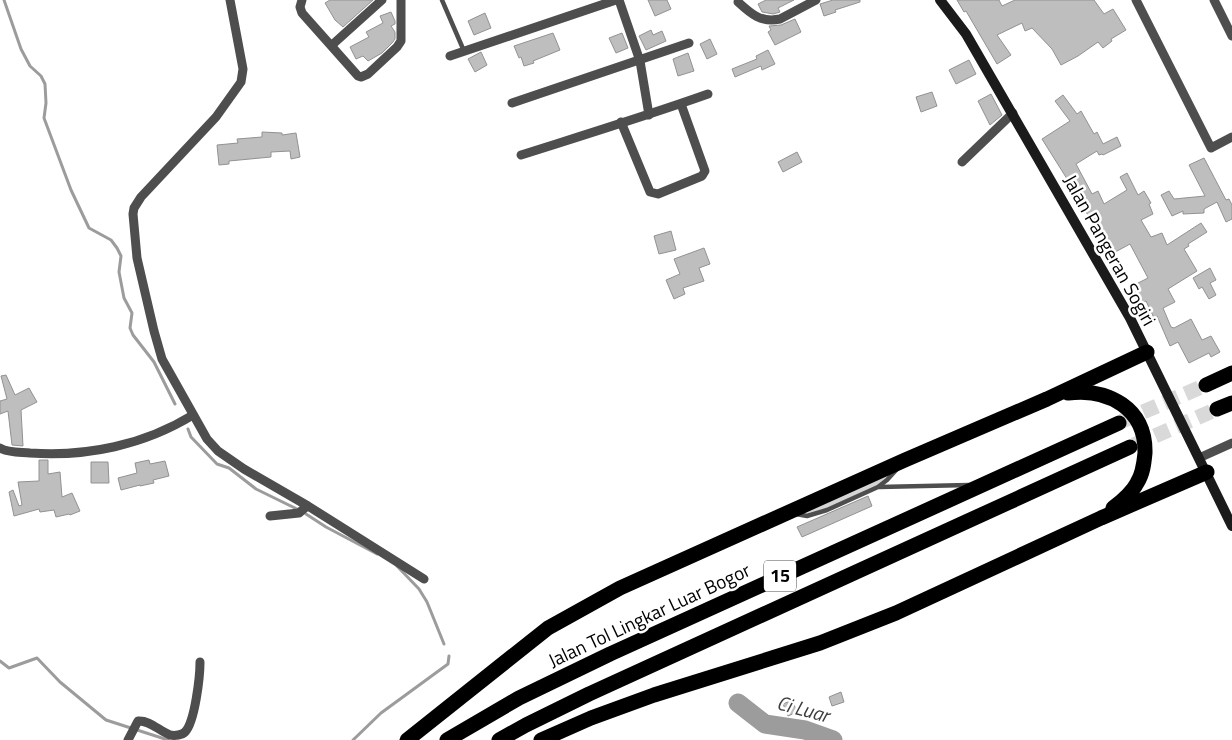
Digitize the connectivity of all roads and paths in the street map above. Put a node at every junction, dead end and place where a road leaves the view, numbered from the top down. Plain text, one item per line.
1 (230, 0) edge
2 (302, 0) edge
3 (382, 0) edge
4 (402, 0) edge
5 (442, 0) edge
6 (617, 0) edge
7 (816, 0) edge
8 (940, 0) edge
9 (1136, 0) edge
10 (1214, 0) edge
11 (738, 2) dead end
12 (1232, 36) edge
13 (689, 43) dead end
14 (332, 45) junction
15 (464, 51) junction
16 (450, 56) dead end
17 (640, 61) junction
18 (708, 94) dead end
19 (512, 103) dead end
20 (681, 104) junction
21 (1012, 113) junction
22 (649, 115) junction
23 (621, 122) junction
24 (1232, 137) edge
25 (521, 155) dead end
26 (962, 162) dead end
27 (1147, 352) junction
28 (1232, 373) edge
29 (1206, 385) tunnel mouth
30 (1048, 399) junction
31 (1232, 403) edge
32 (1217, 409) tunnel mouth
33 (192, 414) junction
34 (1119, 423) tunnel mouth
35 (1232, 443) edge
36 (1130, 447) tunnel mouth
37 (0, 448) edge
38 (1199, 458) junction
39 (905, 460) junction
40 (1207, 472) junction
41 (983, 485) junction
42 (878, 487) junction
43 (308, 506) junction
44 (788, 512) junction
45 (270, 516) dead end
46 (1101, 518) junction
47 (1232, 526) edge
48 (424, 579) dead end
49 (200, 662) dead end
50 (129, 739) edge
51 (407, 740) edge
52 (447, 740) edge
53 (499, 740) edge
54 (541, 740) edge

1 - 33 street
2 - 14 street
3 - 14 street
4 - 14 street
5 - 15 lane
6 - 15 street
6 - 17 street
7 - 11 street
8 - 21 street, Jalan Pangeran Sogiri
9 - 24 street
10 - 12 street
13 - 17 street
15 - 16 street
17 - 19 street
17 - 22 street
18 - 20 street
20 - 22 street
20 - 23 street
21 - 26 street
21 - 27 street, Jalan Pangeran Sogiri
22 - 23 street
23 - 25 street
27 - 30 highway
27 - 38 street, Jalan Pangeran Sogiri
28 - 29 highway
30 - 39 highway
30 - 46 highway
31 - 32 highway
33 - 37 street
33 - 43 street
34 - 41 highway, Jalan Tol Lingkar Luar Bogor / 15
35 - 38 street
36 - 53 highway, 15
38 - 40 street, Jalan Pangeran Sogiri
39 - 42 lane
39 - 44 highway
40 - 46 highway
40 - 47 street, Jalan Pangeran Sogiri
41 - 42 lane
41 - 52 highway, Jalan Tol Lingkar Luar Bogor / 15
42 - 44 lane
43 - 45 street
43 - 48 street
44 - 51 highway
46 - 54 highway
49 - 50 street

